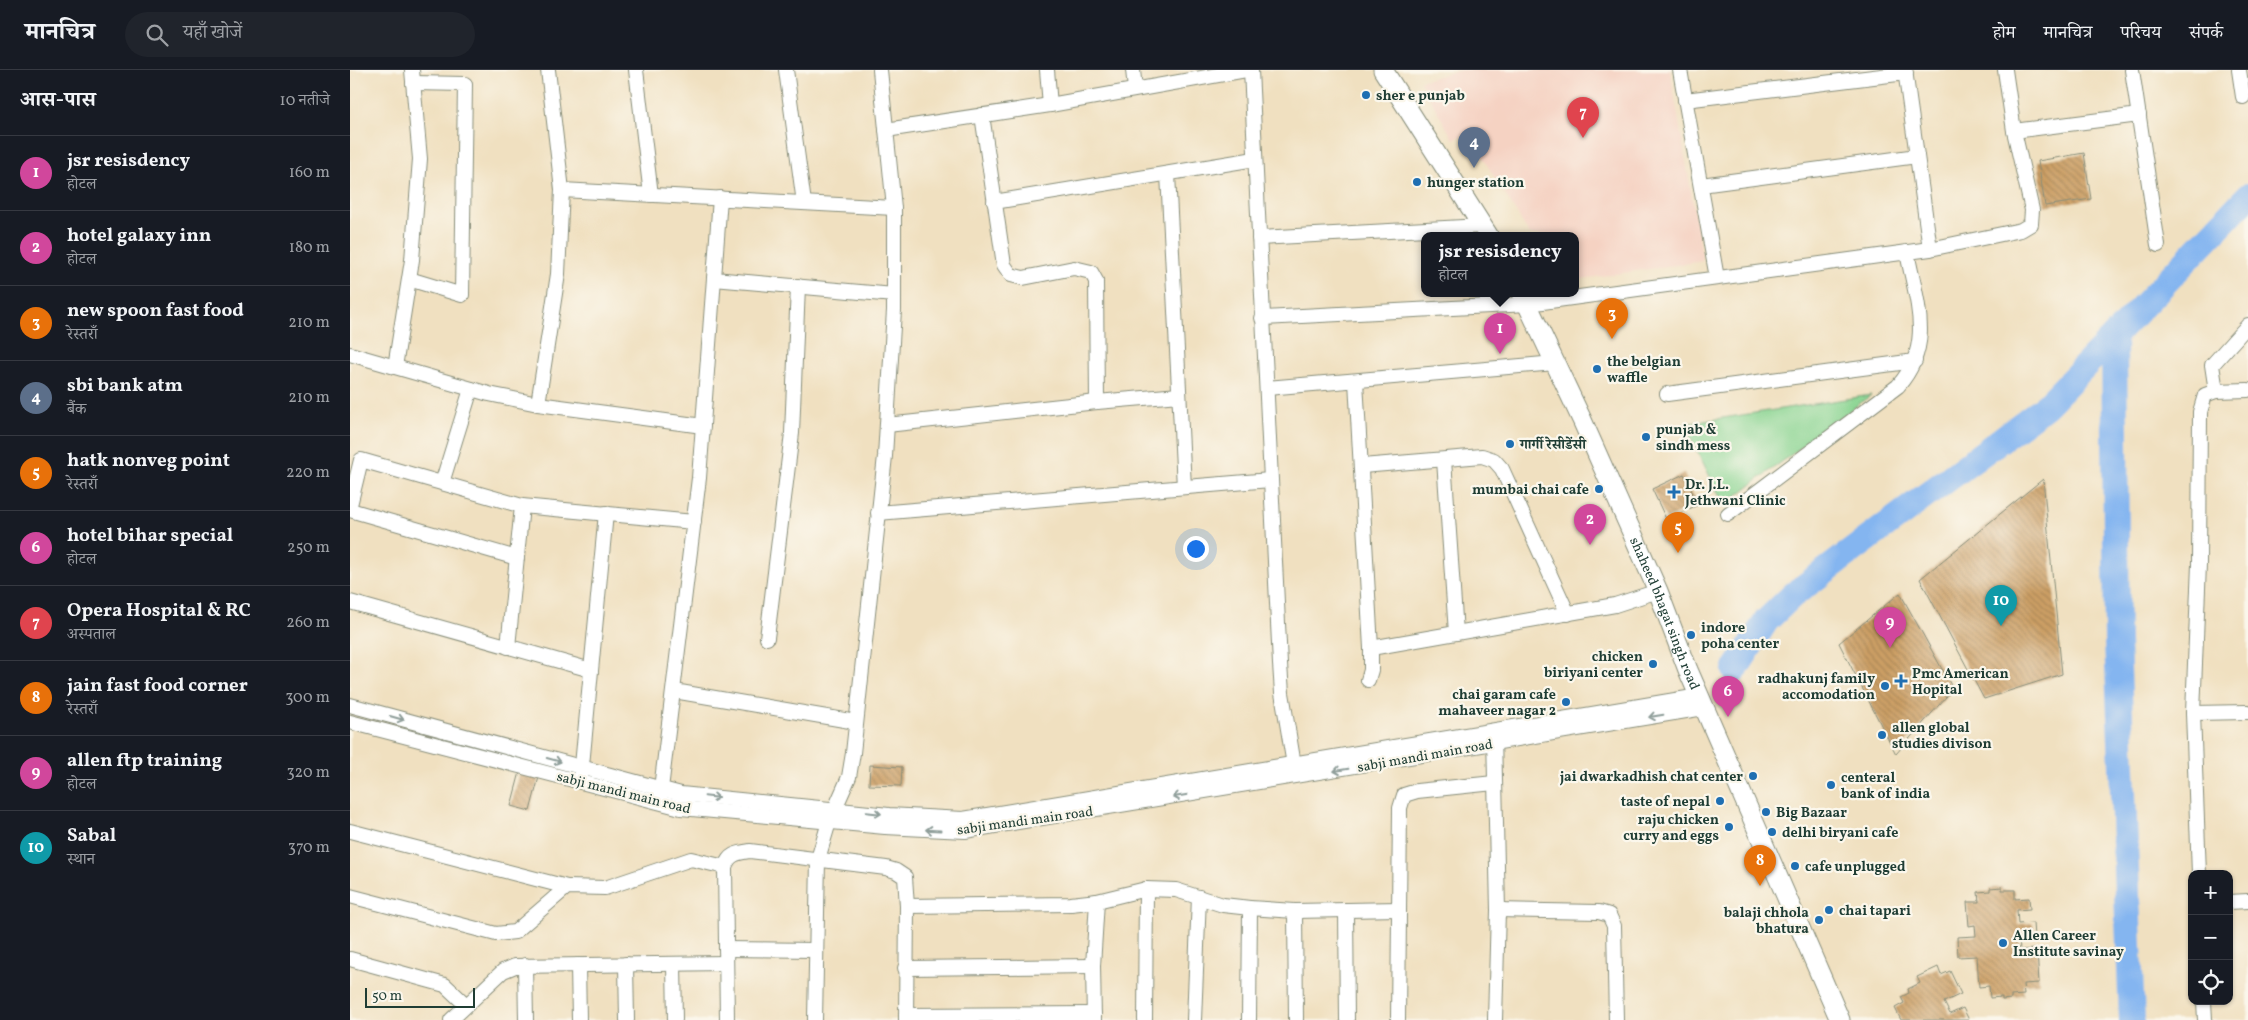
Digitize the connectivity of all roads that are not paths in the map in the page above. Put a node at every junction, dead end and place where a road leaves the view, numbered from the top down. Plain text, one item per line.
1 (548, 70) edge
2 (636, 70) edge
3 (786, 70) edge
4 (880, 70) edge
5 (1046, 70) edge
6 (1133, 70) edge
7 (1246, 70) edge
8 (1251, 70) edge
9 (1383, 70) edge
10 (1680, 70) edge
11 (2005, 70) edge
12 (2132, 70) edge
13 (2239, 70) edge
14 (1906, 72) edge
15 (412, 76) edge
16 (1136, 89) junction
17 (2243, 97) dead end
18 (1685, 100) junction
19 (1050, 105) junction
20 (2139, 114) junction
21 (982, 115) junction
22 (886, 130) junction
23 (2014, 131) junction
24 (1918, 156) junction
25 (1255, 159) junction
26 (1168, 174) junction
27 (1700, 185) junction
28 (562, 190) junction
29 (651, 194) junction
30 (720, 198) junction
31 (994, 202) junction
32 (804, 203) junction
33 (894, 208) junction
34 (1485, 231) edge
35 (1453, 232) edge
36 (1421, 233) edge
37 (1259, 238) junction
38 (2158, 245) dead end
39 (1930, 249) junction
40 (1907, 252) junction
41 (1717, 278) junction
42 (409, 279) junction
43 (714, 279) junction
44 (798, 286) junction
45 (1579, 293) edge
46 (894, 295) junction
47 (1543, 297) edge
48 (1525, 299) edge
49 (1262, 318) junction
50 (2248, 325) edge
51 (350, 354) edge
52 (1916, 361) junction
53 (1555, 363) junction
54 (395, 367) junction
55 (1356, 382) junction
56 (1267, 388) junction
57 (471, 389) junction
58 (2216, 390) junction
59 (2248, 390) edge
60 (1667, 394) dead end
61 (1179, 395) junction
62 (1097, 402) junction
63 (538, 404) junction
64 (887, 425) junction
65 (703, 426) junction
66 (1444, 460) junction
67 (1362, 466) junction
68 (1270, 480) junction
69 (442, 483) junction
70 (1184, 487) junction
71 (350, 505) edge
72 (522, 506) junction
73 (350, 510) edge
74 (606, 513) junction
75 (878, 513) junction
76 (1728, 514) dead end
77 (694, 522) junction
78 (517, 558) junction
79 (1658, 591) junction
80 (350, 602) edge
81 (1568, 614) junction
82 (1456, 633) junction
83 (767, 638) dead end
84 (508, 647) junction
85 (1371, 648) junction
86 (591, 670) junction
87 (1368, 680) dead end
88 (674, 691) junction
89 (1701, 702) junction
90 (350, 705) edge
91 (2193, 712) junction
92 (2248, 712) edge
93 (350, 722) edge
94 (856, 722) junction
95 (1494, 737) junction
96 (581, 768) junction
97 (1295, 771) junction
98 (581, 782) junction
99 (1494, 782) junction
100 (662, 789) junction
101 (658, 802) junction
102 (837, 809) junction
103 (830, 822) junction
104 (350, 831) edge
105 (818, 859) junction
106 (725, 867) junction
107 (2200, 870) edge
108 (567, 887) junction
109 (1146, 889) junction
110 (350, 896) edge
111 (1199, 897) junction
112 (1097, 901) junction
113 (2248, 901) edge
114 (2233, 902) edge
115 (907, 906) junction
116 (1250, 908) junction
117 (1399, 909) junction
118 (1346, 910) junction
119 (1498, 910) junction
120 (1295, 911) junction
121 (815, 950) junction
122 (726, 956) junction
123 (350, 959) edge
124 (626, 964) junction
125 (674, 964) junction
126 (525, 965) junction
127 (578, 965) junction
128 (1093, 966) junction
129 (905, 968) junction
130 (466, 1005) junction
131 (2204, 1005) edge
132 (906, 1017) edge
133 (1094, 1017) edge
134 (451, 1020) edge
135 (526, 1020) edge
136 (579, 1020) edge
137 (627, 1020) edge
138 (675, 1020) edge
139 (726, 1020) edge
140 (815, 1020) edge
141 (1145, 1020) edge
142 (1194, 1020) edge
143 (1248, 1020) edge
144 (1296, 1020) edge
145 (1347, 1020) edge
146 (1398, 1020) edge
147 (1495, 1020) edge
148 (1616, 1020) edge
149 (1840, 1020) edge
150 (2205, 1020) edge

1 - 28 street
2 - 29 street
3 - 32 street
4 - 22 street
5 - 19 street
6 - 16 street
7 - 16 street
8 - 25 street
9 - 34 street
10 - 18 street
11 - 23 street
12 - 20 street
13 - 17 street
14 - 18 street
14 - 24 street
15 - 42 street
15 - 42 street
16 - 19 street
18 - 27 street
19 - 21 street
20 - 23 street
20 - 38 street
21 - 22 street
21 - 31 street
22 - 33 street
23 - 39 street
24 - 27 street
24 - 39 street
25 - 26 street
25 - 37 street
26 - 31 street
26 - 61 street
27 - 41 street
28 - 29 street
28 - 63 street
29 - 30 street
30 - 32 street
30 - 43 street
31 - 62 street
32 - 33 street
33 - 46 street
34 - 35 street
36 - 37 street
37 - 49 street
39 - 40 street
40 - 41 street
40 - 52 street
41 - 45 street
42 - 54 street
43 - 44 street
43 - 65 street
44 - 46 street
44 - 83 street
46 - 64 street
47 - 48 street
48 - 49 street
48 - 53 street, shaheed bhagat singh road
49 - 56 street
50 - 58 street
51 - 54 street
52 - 60 street
52 - 76 street
53 - 55 street
53 - 79 street, shaheed bhagat singh road
54 - 57 street
55 - 56 street
55 - 67 street
56 - 68 street
57 - 63 street
57 - 69 street
58 - 59 street
58 - 91 street
61 - 62 street
61 - 70 street
62 - 64 street
63 - 65 street
64 - 75 street
65 - 77 street
66 - 67 street
66 - 81 street
66 - 82 street
67 - 85 street
68 - 70 street
68 - 97 street
69 - 71 street
69 - 72 street
70 - 75 street
72 - 74 street
72 - 78 street
73 - 78 street
74 - 77 street
74 - 86 street
75 - 94 street
77 - 88 street
78 - 84 street
79 - 81 street
79 - 89 street, shaheed bhagat singh road
80 - 84 street
81 - 82 street
82 - 85 street
84 - 86 street
85 - 87 street
86 - 96 street
88 - 94 street
88 - 100 street
89 - 95 street, sabji mandi main road
89 - 149 street, shaheed bhagat singh road
90 -> 96 street
91 - 92 street
91 - 107 street
93 - 98 street, sabji mandi main road
94 - 102 street
95 - 97 street, sabji mandi main road
95 - 99 street
96 - 98 street
96 - 100 street
102 -> 97 street
97 -> 103 street, sabji mandi main road
98 - 101 street, sabji mandi main road
99 - 117 street
99 - 119 street
100 - 101 street
100 -> 102 street
101 - 103 street, sabji mandi main road
102 - 103 street
103 - 105 street
104 - 108 street
105 - 106 street
105 - 115 street
105 - 121 street
106 - 108 street
106 - 122 street
108 - 110 street
109 - 111 street
109 - 112 street
109 - 141 street
111 - 116 street
111 - 142 street
112 - 115 street
112 - 128 street
113 - 114 street
115 - 129 street
116 - 120 street
116 - 143 street
117 - 118 street
117 - 146 street
118 - 120 street
118 - 145 street
119 - 147 street
119 - 148 street
120 - 144 street
121 - 122 street
121 - 140 street
122 - 125 street
122 - 139 street
123 - 130 street
124 - 125 street
124 - 127 street
124 - 137 street
125 - 138 street
126 - 127 street
126 - 130 street
126 - 135 street
127 - 136 street
128 - 129 street
128 - 133 street
129 - 132 street
130 - 134 street
131 - 150 street
132 - 133 street

